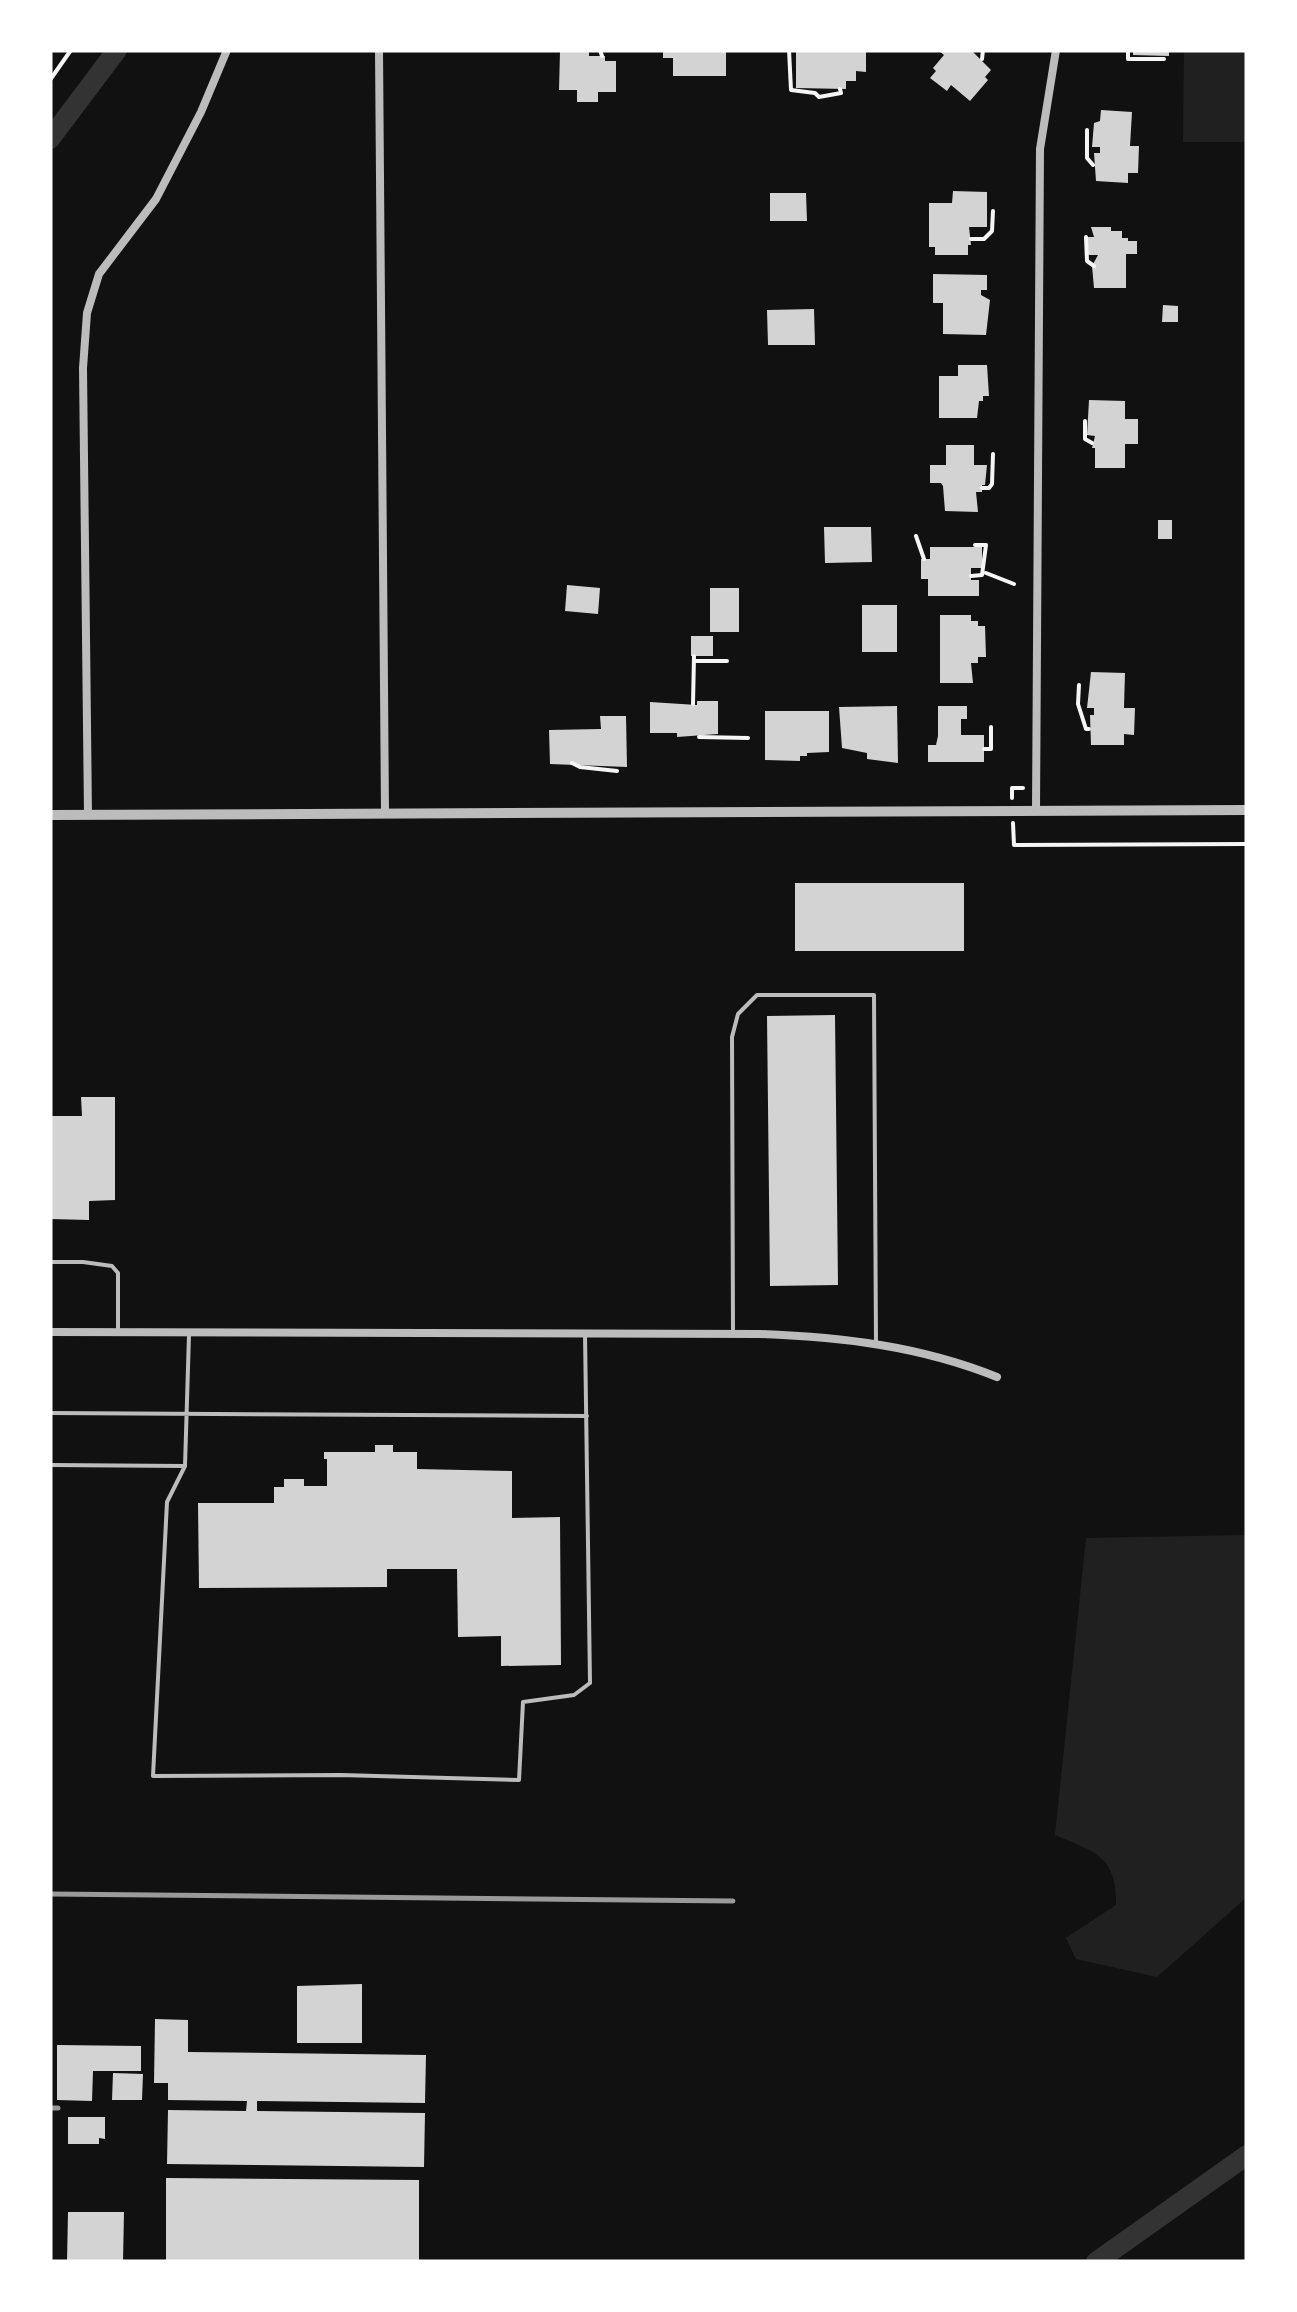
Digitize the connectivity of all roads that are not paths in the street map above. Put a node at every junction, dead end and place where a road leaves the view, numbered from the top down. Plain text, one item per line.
1 (227, 50) edge
2 (379, 50) edge
3 (1056, 50) edge
4 (1036, 810) junction
5 (1247, 810) edge
6 (385, 813) junction
7 (50, 815) edge
8 (88, 815) junction
9 (50, 1262) edge
10 (50, 1332) edge
11 (118, 1332) junction
12 (189, 1333) junction
13 (586, 1334) junction
14 (733, 1334) junction
15 (876, 1343) junction
16 (997, 1377) dead end
17 (50, 1413) edge
18 (186, 1413) junction
19 (587, 1416) junction
20 (50, 1465) edge
21 (185, 1466) junction

1 - 8 street
2 - 6 street
3 - 4 street
4 - 5 street
4 - 6 street
6 - 8 street
7 - 8 street
9 - 11 lane
10 - 11 street
11 - 12 street
12 - 13 street
12 - 18 lane
13 - 14 street
13 - 19 lane
14 - 15 street
14 - 15 lane
15 - 16 street
17 - 18 lane
18 - 19 lane
18 - 21 lane
19 - 21 lane
20 - 21 lane

